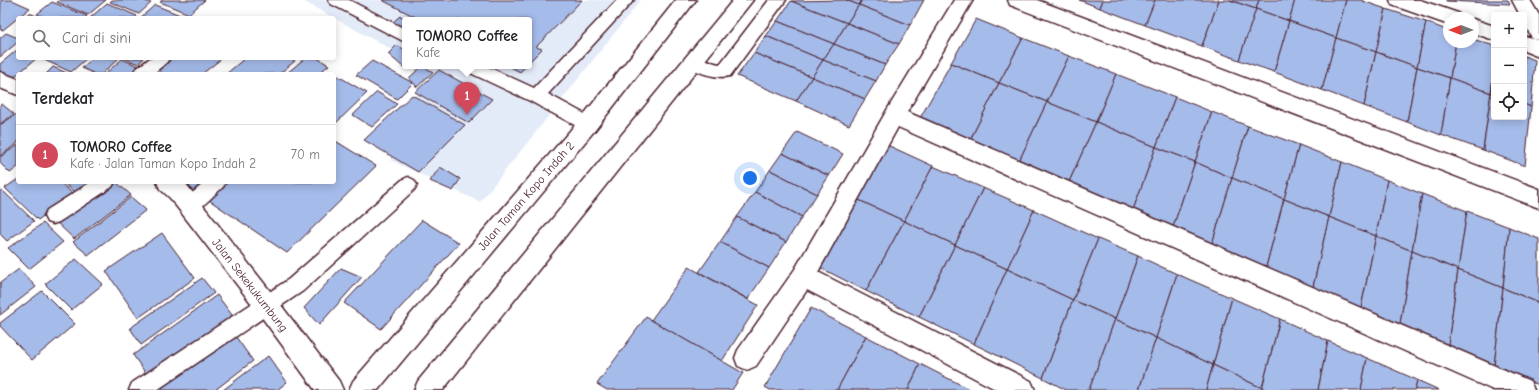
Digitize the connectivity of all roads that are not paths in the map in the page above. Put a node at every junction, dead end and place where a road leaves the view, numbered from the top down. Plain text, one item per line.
1 (336, 0) edge
2 (626, 0) edge
3 (687, 0) edge
4 (744, 0) edge
5 (778, 0) edge
6 (964, 0) edge
7 (1016, 0) edge
8 (1399, 0) edge
9 (1521, 0) edge
10 (1443, 15) edge
11 (1479, 28) edge
12 (1491, 32) edge
13 (1539, 33) edge
14 (402, 34) edge
15 (1527, 44) edge
16 (1539, 49) edge
17 (158, 60) edge
18 (694, 62) junction
19 (477, 69) edge
20 (144, 72) edge
21 (0, 80) edge
22 (16, 86) edge
23 (536, 96) junction
24 (894, 116) junction
25 (588, 124) junction
26 (103, 184) edge
27 (170, 184) edge
28 (215, 184) edge
29 (408, 185) dead end
30 (1539, 199) edge
31 (190, 207) junction
32 (53, 216) dead end
33 (803, 276) junction
34 (266, 304) junction
35 (747, 358) dead end
36 (139, 390) edge
37 (330, 390) edge
38 (362, 390) edge
39 (427, 390) edge
40 (1022, 390) edge
41 (1521, 390) edge

1 - 14 lane
2 - 23 lane
3 - 25 street, Jalan Taman Kopo Indah 2
4 - 18 street
5 - 18 lane
6 - 24 street
7 - 30 street
8 - 10 street
9 - 13 street
11 - 12 street
15 - 16 street
17 - 20 lane
18 - 39 street
19 - 23 lane
21 - 22 street
23 - 25 lane
24 - 33 street
24 - 41 street
25 - 38 street, Jalan Taman Kopo Indah 2
26 - 32 lane
27 - 31 street, Jalan Sekekukumbung
28 - 31 lane
29 - 34 lane
31 - 34 street, Jalan Sekekukumbung
33 - 35 street
33 - 40 street
34 - 36 lane
34 - 37 street, Jalan Sekekukumbung

